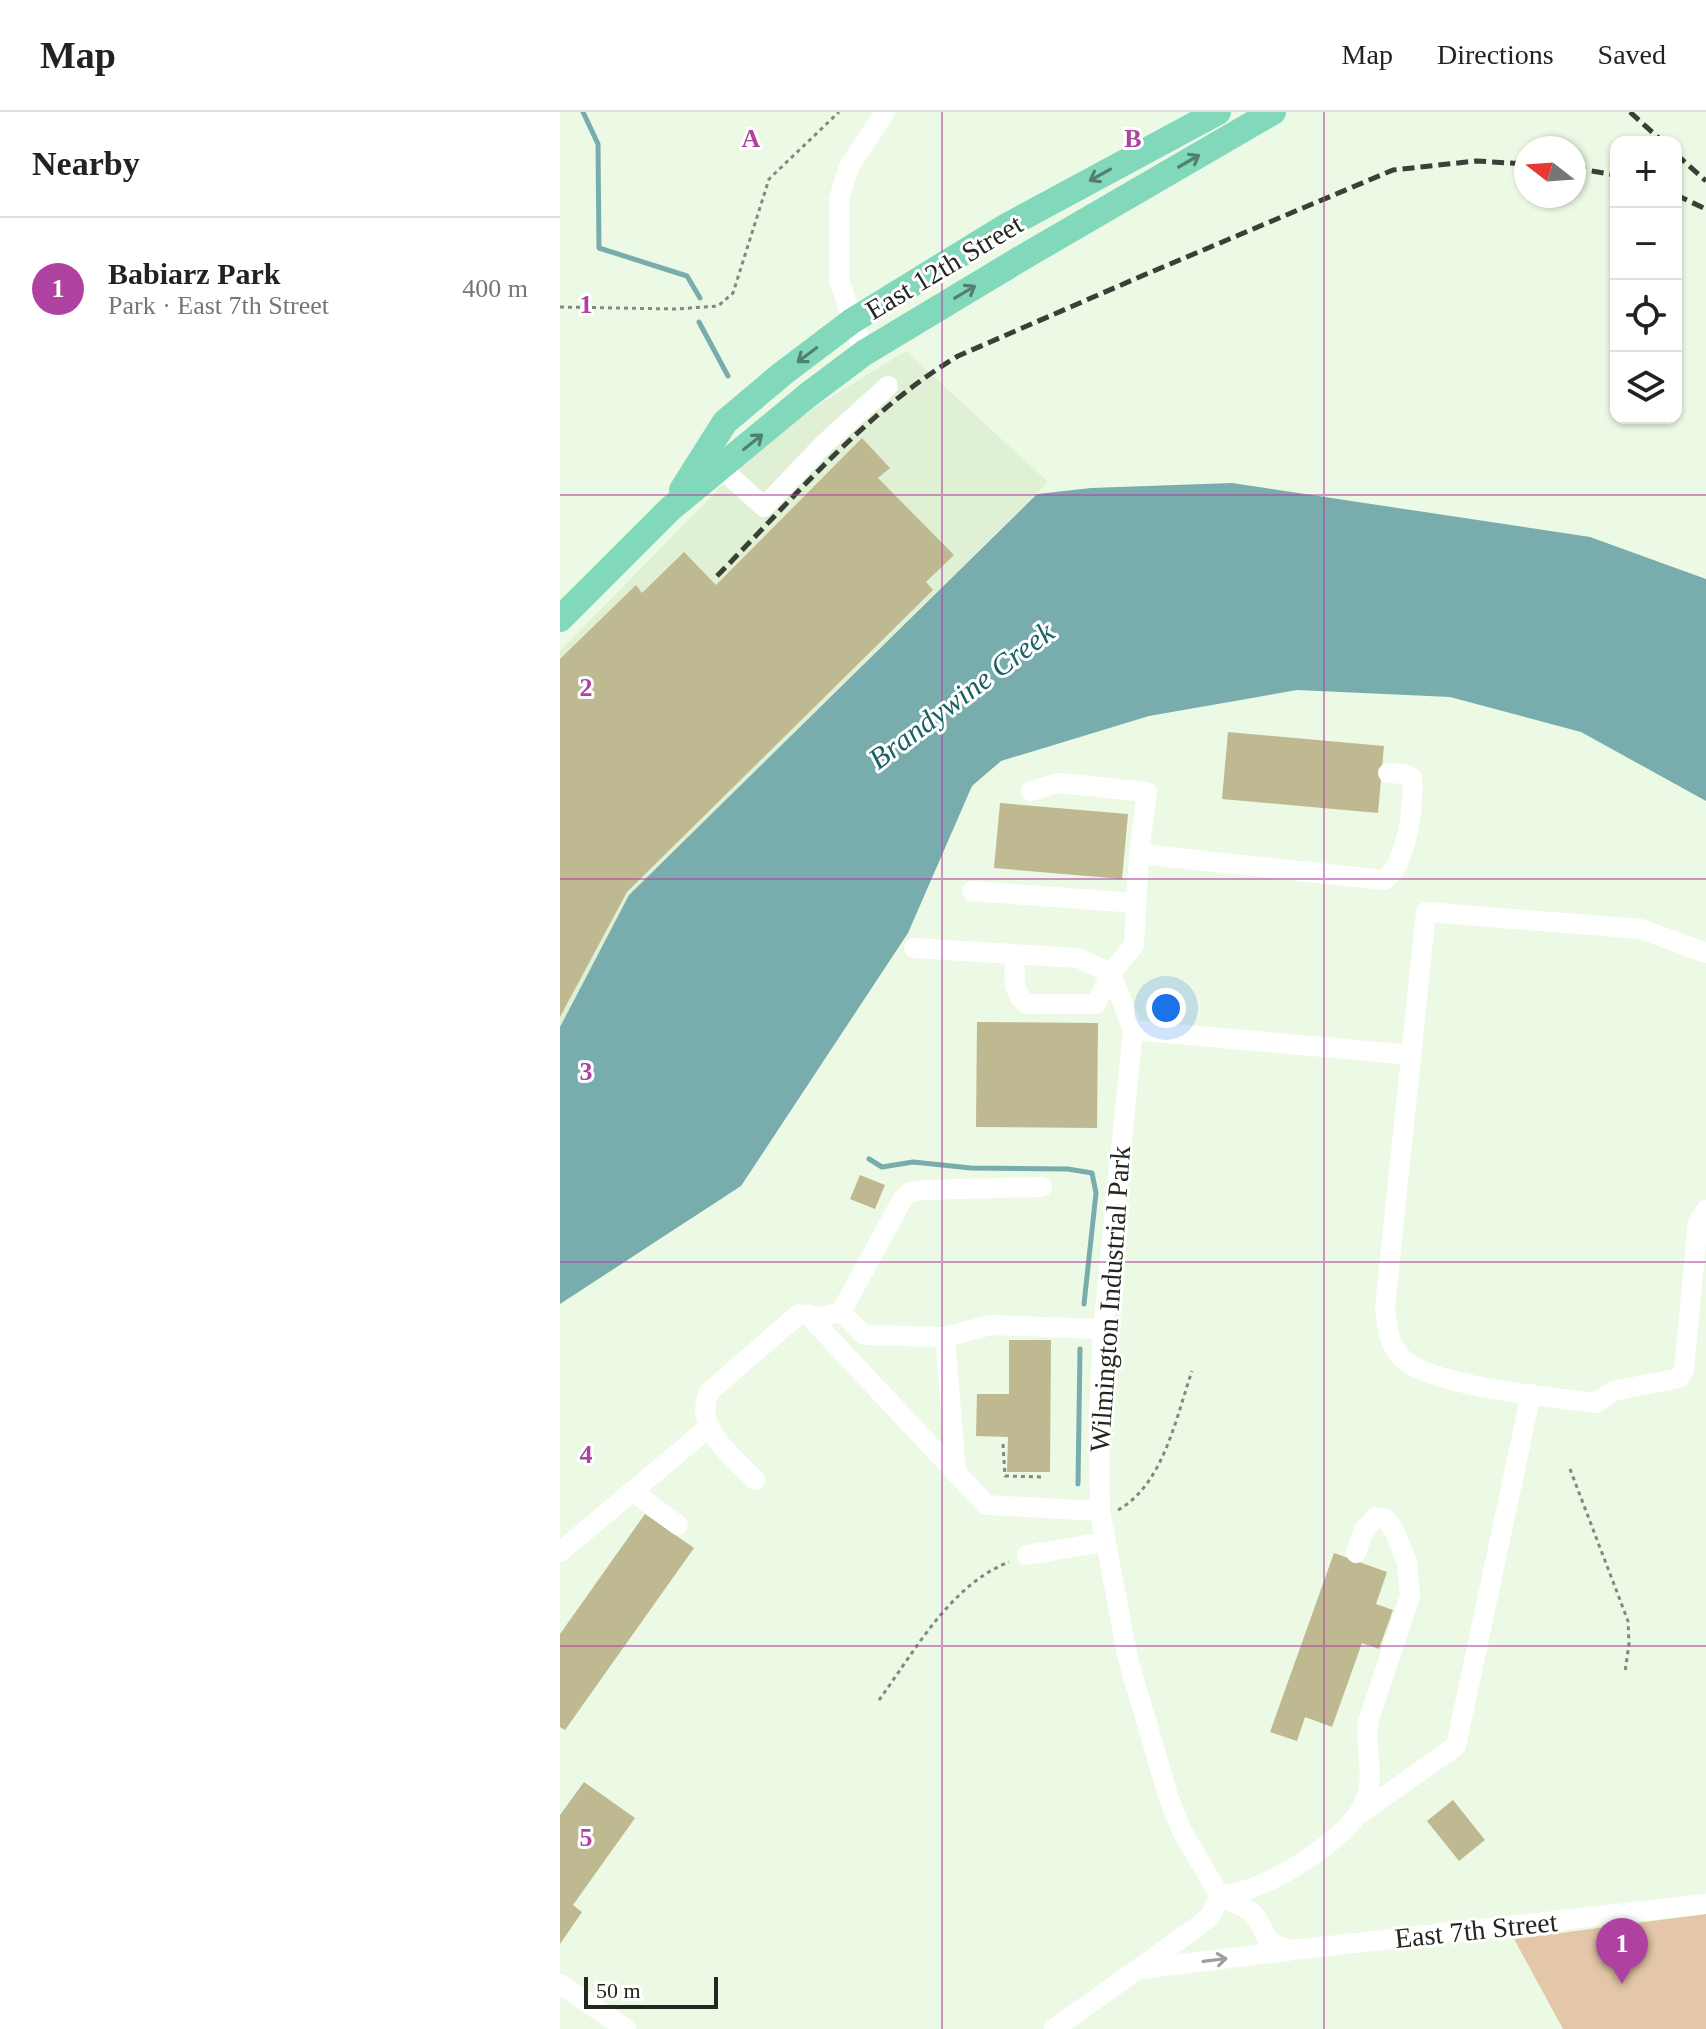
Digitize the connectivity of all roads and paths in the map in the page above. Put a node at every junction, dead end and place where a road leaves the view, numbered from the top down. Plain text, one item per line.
1 (839, 112) edge
2 (885, 112) edge
3 (1218, 112) edge
4 (1273, 112) edge
5 (560, 307) edge
6 (852, 321) junction
7 (864, 353) junction
8 (888, 386) dead end
9 (721, 468) junction
10 (670, 509) junction
11 (560, 619) edge
12 (1388, 773) dead end
13 (1031, 791) dead end
14 (1139, 854) junction
15 (972, 891) dead end
16 (1136, 903) junction
17 (914, 948) dead end
18 (1706, 953) edge
19 (1015, 955) junction
20 (1111, 973) junction
21 (1133, 1030) junction
22 (1412, 1055) junction
23 (1042, 1187) dead end
24 (1706, 1210) edge
25 (841, 1312) junction
26 (808, 1315) junction
27 (1103, 1329) junction
28 (945, 1337) junction
29 (1192, 1371) dead end
30 (1531, 1394) junction
31 (708, 1428) junction
32 (1003, 1444) dead end
33 (1570, 1469) dead end
34 (956, 1473) junction
35 (1044, 1477) dead end
36 (755, 1480) dead end
37 (632, 1491) junction
38 (1100, 1516) junction
39 (678, 1525) dead end
40 (1104, 1542) junction
41 (560, 1552) edge
42 (1356, 1553) dead end
43 (1027, 1555) joint
44 (1625, 1672) dead end
45 (879, 1700) dead end
46 (1361, 1813) junction
47 (1219, 1897) junction
48 (1706, 1904) edge
49 (1293, 1950) junction
50 (1137, 1970) junction
51 (560, 1984) edge
52 (626, 2029) edge
53 (1054, 2029) edge

1 - 5 path
2 - 6 street
3 -> 6 main road, East 12th Street
7 -> 4 main road, East 12th Street
6 - 7 street
6 -> 10 main road, East 12th Street
9 -> 7 main road, East 12th Street
8 - 9 street
9 - 10 main road, East 12th Street
10 - 11 main road, East 12th Street
12 - 14 street
13 - 14 street
14 - 16 street
15 - 16 street
16 - 20 street
17 - 19 street
18 - 22 street
19 - 20 street
19 - 20 street
20 - 21 street, Wilmington Industrial Park
21 - 22 street
21 - 27 street, Wilmington Industrial Park
22 - 30 street
23 - 25 street
24 - 30 street
25 - 26 street
25 - 28 street
26 - 31 street
26 - 34 street
27 - 28 street
27 - 38 street, Wilmington Industrial Park
28 - 34 street
29 - 38 path
30 - 46 street
31 - 36 street
31 - 37 street
32 - 35 path
33 - 44 path
34 - 38 street
37 - 39 street
37 - 41 street
38 - 40 street, Wilmington Industrial Park
40 - 43 street
40 - 47 street, Wilmington Industrial Park
42 - 46 street
43 - 45 path
46 - 47 street
47 - 49 street
47 - 50 street, East 7th Street
48 - 49 street, East 7th Street
50 -> 49 street, East 7th Street
50 - 53 street, East 7th Street
51 - 52 street

